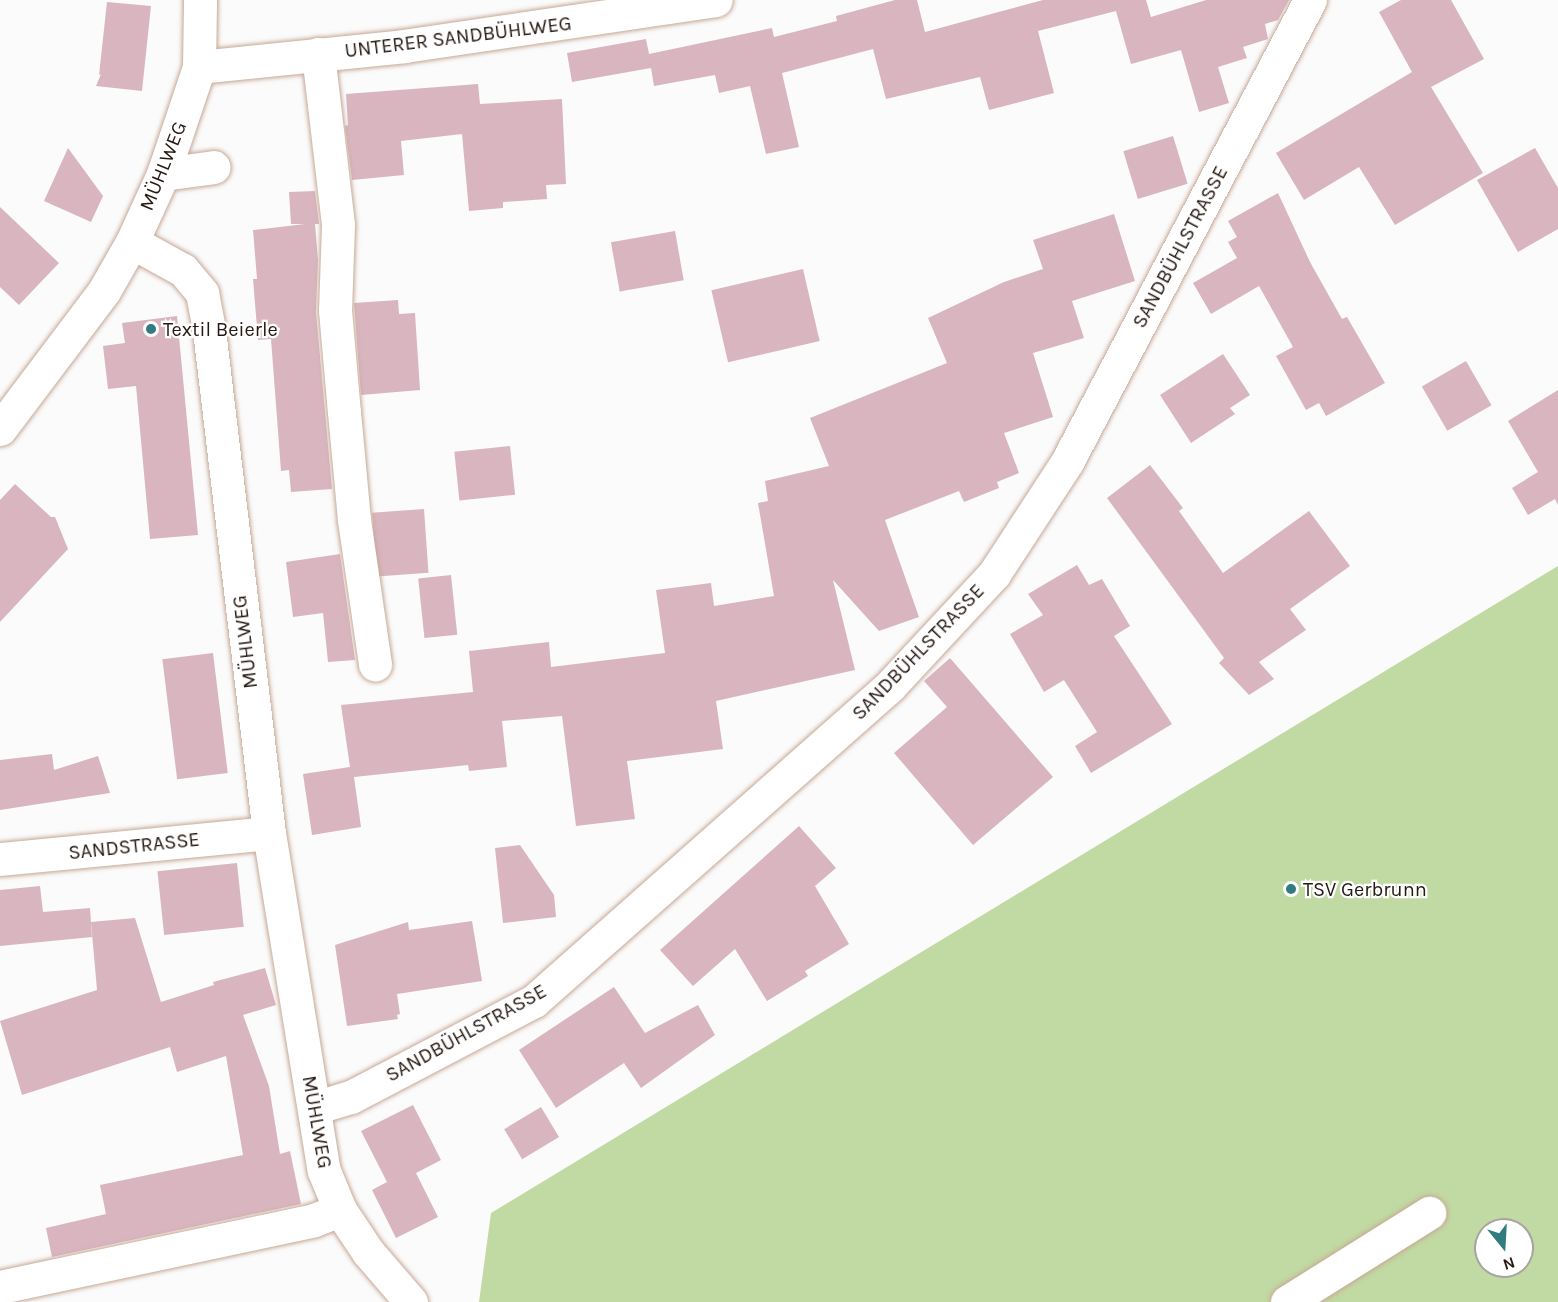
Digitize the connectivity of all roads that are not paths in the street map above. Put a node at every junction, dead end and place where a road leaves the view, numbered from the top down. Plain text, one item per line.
1 (200, 0) edge
2 (716, 0) edge
3 (1310, 0) edge
4 (670, 3) edge
5 (318, 54) junction
6 (199, 68) junction
7 (214, 167) dead end
8 (163, 174) junction
9 (132, 242) junction
10 (0, 429) edge
11 (375, 664) dead end
12 (269, 833) junction
13 (0, 859) edge
14 (314, 1108) junction
15 (340, 1210) junction
16 (1429, 1213) dead end
17 (0, 1287) edge
18 (411, 1302) edge
19 (1287, 1302) edge

1 - 6 street, MÜHLWEG
2 - 4 street, UNTERER SANDBÜHLWEG
3 - 14 street, SANDBÜHLSTRASSE
4 - 5 street, UNTERER SANDBÜHLWEG
5 - 6 street, UNTERER SANDBÜHLWEG
5 - 11 street
6 - 8 street, MÜHLWEG
7 - 8 street
8 - 9 street, MÜHLWEG
9 - 10 street
9 - 12 street, MÜHLWEG
12 - 13 street, SANDSTRASSE
12 - 14 street, MÜHLWEG
14 - 15 street, MÜHLWEG
15 - 17 street
15 - 18 street, MÜHLWEG
16 - 19 street

